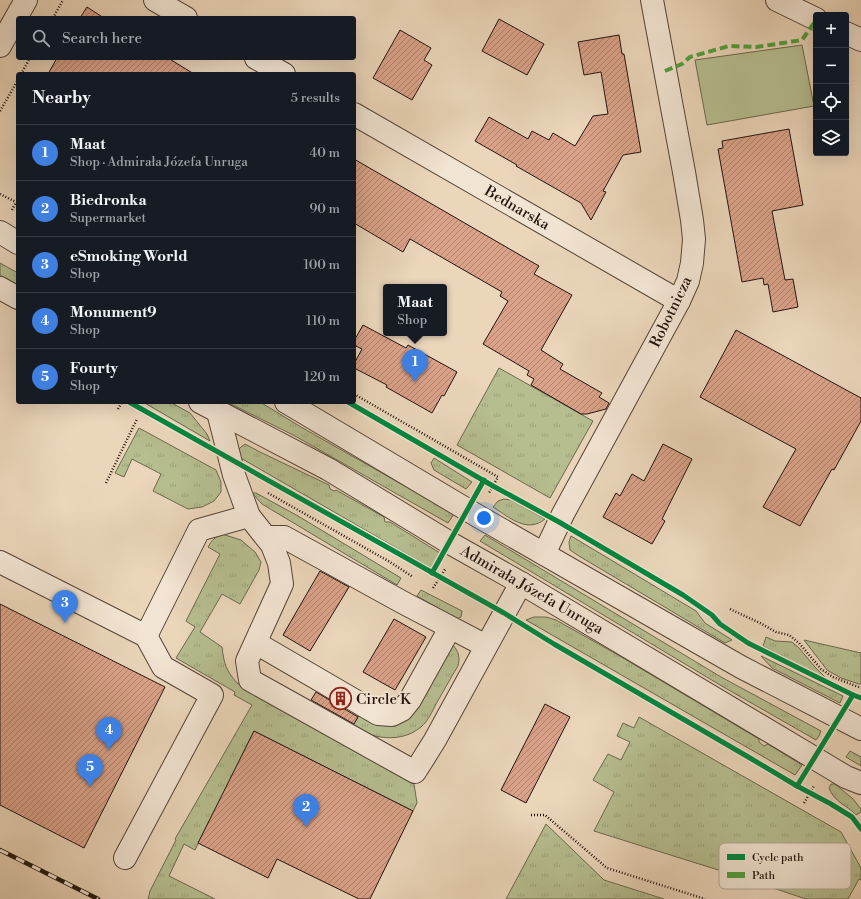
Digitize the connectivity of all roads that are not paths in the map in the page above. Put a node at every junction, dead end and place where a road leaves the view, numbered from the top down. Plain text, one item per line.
1 (26, 0) edge
2 (155, 0) edge
3 (652, 0) edge
4 (777, 0) edge
5 (17, 16) edge
6 (183, 16) edge
7 (16, 18) edge
8 (813, 18) edge
9 (849, 34) edge
10 (861, 40) edge
11 (0, 46) edge
12 (260, 60) edge
13 (280, 72) edge
14 (356, 115) edge
15 (0, 232) edge
16 (16, 242) edge
17 (0, 288) edge
18 (16, 297) edge
19 (679, 301) junction
20 (289, 404) edge
21 (209, 407) edge
22 (249, 516) junction
23 (266, 537) junction
24 (544, 554) junction
25 (0, 562) edge
26 (521, 583) junction
27 (450, 628) junction
28 (146, 636) junction
29 (256, 643) junction
30 (486, 646) junction
31 (861, 729) edge
32 (861, 783) edge
33 (125, 858) dead end

1 - 5 street
2 - 6 street
3 - 19 street, Robotnicza
4 - 8 street
7 - 11 street
9 - 10 street
12 - 13 street
14 - 19 street, Bednarska
15 - 16 street
17 - 18 street
19 - 24 street, Robotnicza
20 - 24 street
21 - 22 street
21 - 26 street, Admirała Józefa Unruga
22 - 23 street
22 - 28 street
23 - 27 street
23 - 29 street
24 - 31 street
25 - 28 street
26 - 30 street
26 - 32 street, Admirała Józefa Unruga
27 - 29 street
27 - 30 street
28 - 33 street
29 - 30 street

